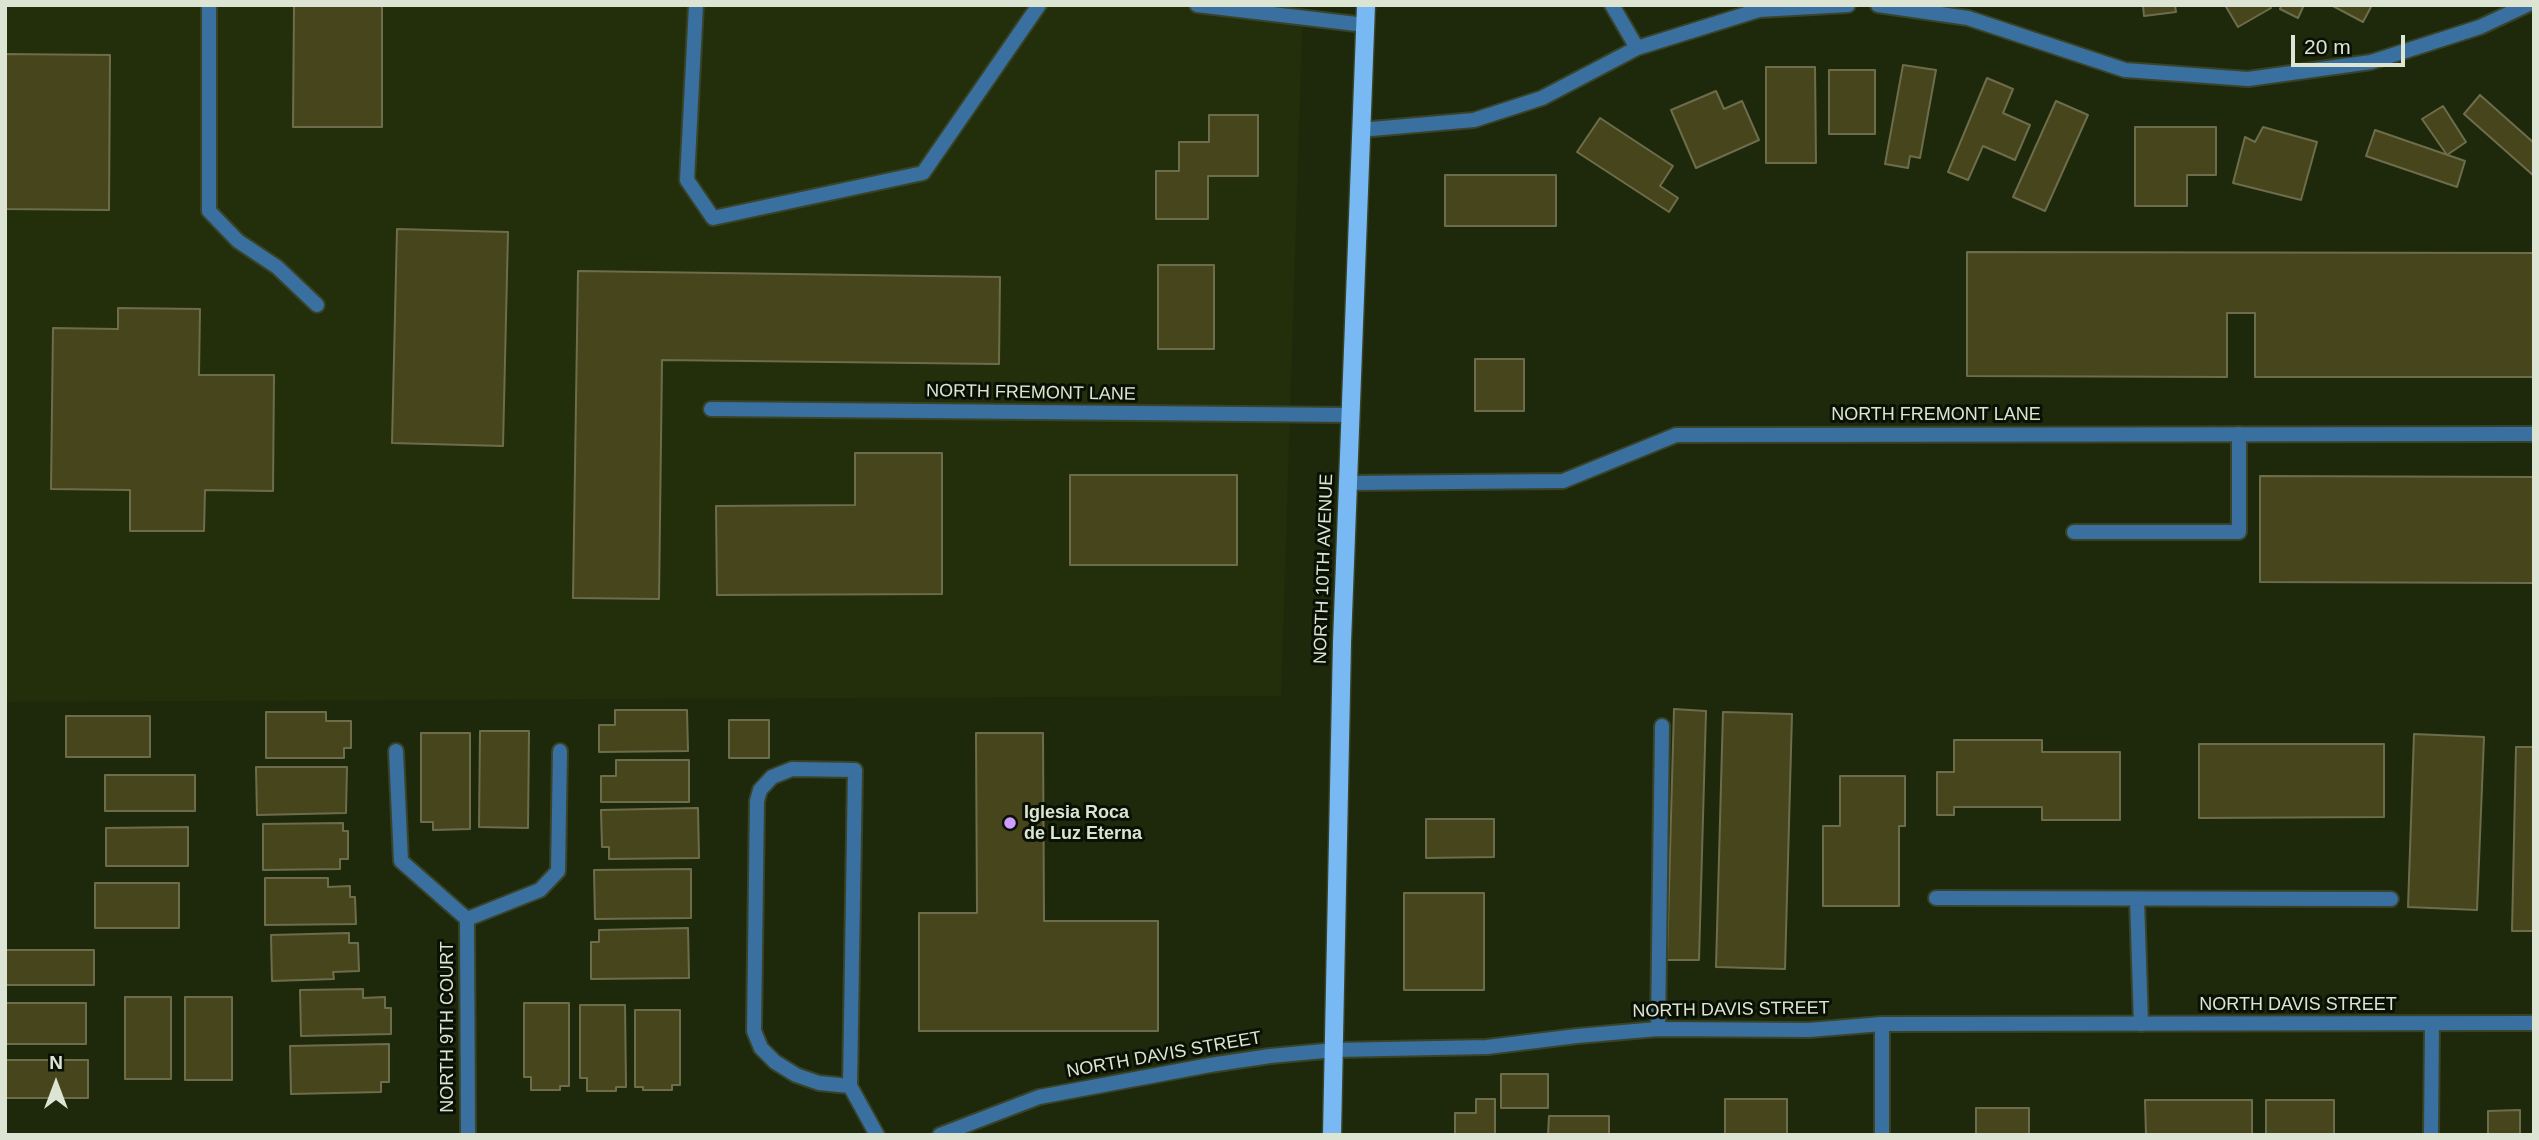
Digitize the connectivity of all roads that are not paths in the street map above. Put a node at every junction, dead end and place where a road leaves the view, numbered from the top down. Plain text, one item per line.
1 (209, 5) edge
2 (696, 5) edge
3 (1039, 5) edge
4 (1197, 5) edge
5 (1366, 5) edge
6 (1612, 5) edge
7 (1847, 5) edge
8 (1878, 5) edge
9 (2526, 5) edge
10 (1365, 25) junction
11 (1637, 48) junction
12 (1360, 130) junction
13 (317, 305) dead end
14 (711, 409) dead end
15 (1350, 415) junction
16 (2239, 434) junction
17 (2534, 434) edge
18 (1348, 483) junction
19 (2074, 533) dead end
20 (1662, 726) dead end
21 (396, 751) dead end
22 (559, 751) dead end
23 (1936, 898) dead end
24 (2137, 899) junction
25 (2391, 899) dead end
26 (467, 919) junction
27 (2534, 1023) edge
28 (1882, 1024) junction
29 (2141, 1024) junction
30 (2432, 1024) junction
31 (1658, 1029) junction
32 (1335, 1049) junction
33 (850, 1086) junction
34 (468, 1135) edge
35 (877, 1135) edge
36 (940, 1135) edge
37 (1332, 1135) edge
38 (1882, 1135) edge
39 (2431, 1135) edge

1 - 13 street
2 - 3 street
4 - 10 street
5 - 10 main road, NORTH 10TH AVENUE
6 - 11 street
7 - 11 street
8 - 9 street
10 - 12 main road, NORTH 10TH AVENUE
11 - 12 street
12 - 15 main road, NORTH 10TH AVENUE
14 - 15 street, NORTH FREMONT LANE
15 - 18 main road, NORTH 10TH AVENUE
16 - 17 street, NORTH FREMONT LANE
16 - 18 street, NORTH FREMONT LANE
16 - 19 street
18 - 32 main road, NORTH 10TH AVENUE
20 - 31 street
21 - 26 street
22 - 26 street
23 - 24 street
24 - 25 street
24 - 29 street
26 - 34 street, NORTH 9TH COURT
27 - 30 street, NORTH DAVIS STREET
28 - 29 street, NORTH DAVIS STREET
28 - 31 street, NORTH DAVIS STREET
28 - 38 street
29 - 30 street, NORTH DAVIS STREET
30 - 39 street
31 - 32 street, NORTH DAVIS STREET
32 - 36 street, NORTH DAVIS STREET
32 - 37 main road, NORTH 10TH AVENUE
33 - 33 street
33 - 35 street

